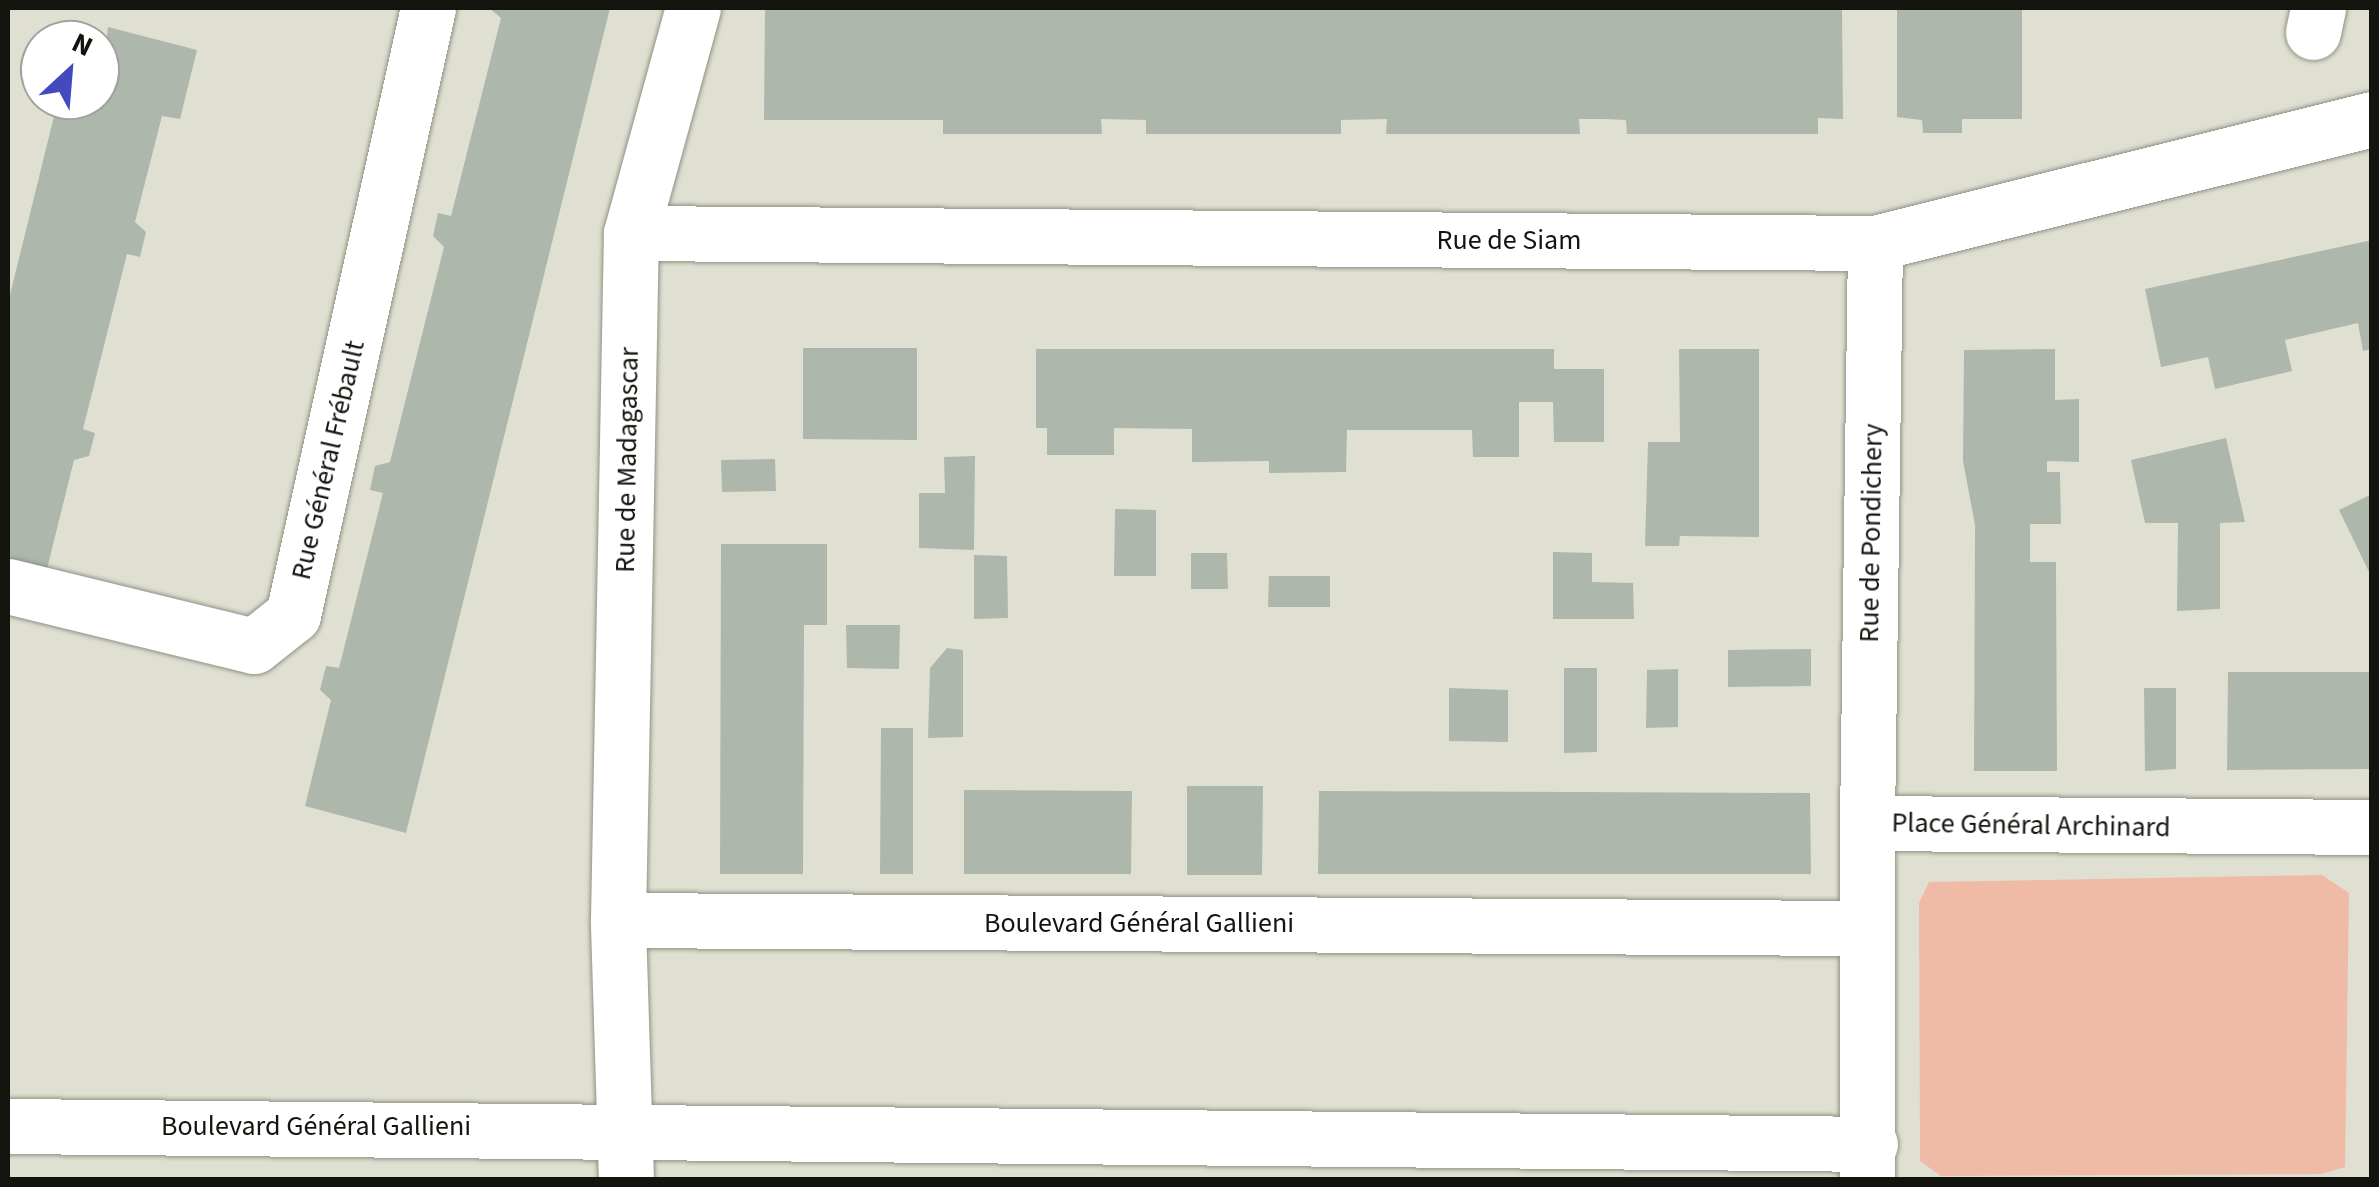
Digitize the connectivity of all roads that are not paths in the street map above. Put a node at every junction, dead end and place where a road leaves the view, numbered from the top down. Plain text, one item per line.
1 (428, 8) edge
2 (694, 8) edge
3 (2372, 119) edge
4 (631, 233) junction
5 (1874, 243) junction
6 (8, 586) edge
7 (1867, 823) junction
8 (2372, 826) edge
9 (618, 920) junction
10 (1866, 928) junction
11 (8, 1126) edge
12 (626, 1153) edge
13 (1262, 1157) edge
14 (1868, 1162) edge

1 - 6 street, Rue Général Frébault
2 - 4 street, Rue de Madagascar
3 - 5 street, Rue de Siam
4 - 5 street, Rue de Siam
4 - 9 street, Rue de Madagascar
5 - 7 street, Rue de Pondichery
7 - 8 street, Place Général Archinard
7 - 10 street, Place Général Archinard
9 - 10 street, Boulevard Général Gallieni
9 - 12 street
10 - 14 street, Place Général Archinard
11 - 12 street, Boulevard Général Gallieni
12 - 13 street, Boulevard Général Gallieni
13 - 14 street, Boulevard Général Gallieni

